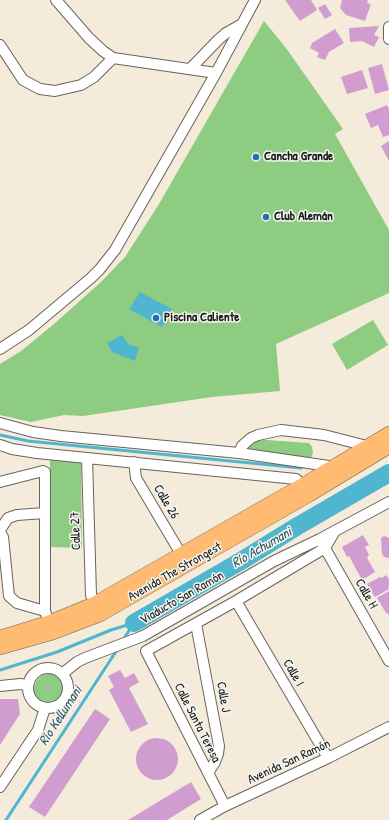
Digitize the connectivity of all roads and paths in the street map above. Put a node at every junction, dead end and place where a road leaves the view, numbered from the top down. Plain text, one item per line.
1 (56, 0) edge
2 (255, 0) edge
3 (242, 24) junction
4 (389, 27) edge
5 (389, 36) edge
6 (389, 39) edge
7 (0, 45) edge
8 (113, 58) junction
9 (190, 69) junction
10 (216, 73) junction
11 (0, 349) edge
12 (0, 423) edge
13 (389, 433) edge
14 (0, 445) edge
15 (367, 446) junction
16 (389, 447) edge
17 (240, 453) junction
18 (87, 458) junction
19 (134, 462) junction
20 (339, 471) junction
21 (0, 482) edge
22 (305, 490) junction
23 (389, 502) edge
24 (45, 513) junction
25 (0, 531) edge
26 (322, 543) junction
27 (184, 559) junction
28 (236, 601) junction
29 (98, 609) junction
30 (49, 622) junction
31 (196, 624) junction
32 (0, 637) edge
33 (0, 648) edge
34 (389, 661) edge
35 (62, 674) junction
36 (28, 685) junction
37 (0, 686) edge
38 (45, 708) junction
39 (389, 728) edge
40 (328, 758) junction
41 (208, 773) junction
42 (0, 787) edge
43 (225, 806) junction
44 (200, 820) edge

1 - 8 street
2 - 3 street
3 - 9 street
3 - 10 street
4 - 5 street
5 - 6 street
7 - 8 street
8 - 9 street
9 - 10 street
10 - 11 street
12 - 17 street
13 - 15 main road
14 - 18 street
15 - 17 street
15 - 20 main road
16 - 20 main road
17 - 20 street
18 - 19 street
18 - 29 street, Calle 27
19 - 22 street
19 - 27 street, Calle 26
20 - 22 main road, Avenida The Strongest
21 - 24 street
22 - 27 main road, Avenida The Strongest
23 - 26 street
24 - 25 street
24 - 30 street
25 - 30 street
26 - 28 street
26 - 34 street, Calle H
26 - 35 street, Viaducto San Ramón
27 - 29 main road, Avenida The Strongest
28 - 31 street
28 - 40 street, Calle I
29 - 30 main road, Avenida The Strongest
30 - 32 main road, Avenida The Strongest
30 - 33 main road, Avenida The Strongest
31 - 41 street, Calle J
31 - 41 street, Calle Santa Teresa
35 - 36 street
35 - 38 street
36 - 37 street
36 - 38 street
38 - 42 street
39 - 40 street, Avenida San Ramón
40 - 43 street, Avenida San Ramón
41 - 43 street, Calle Santa Teresa
43 - 44 street, Avenida San Ramón

